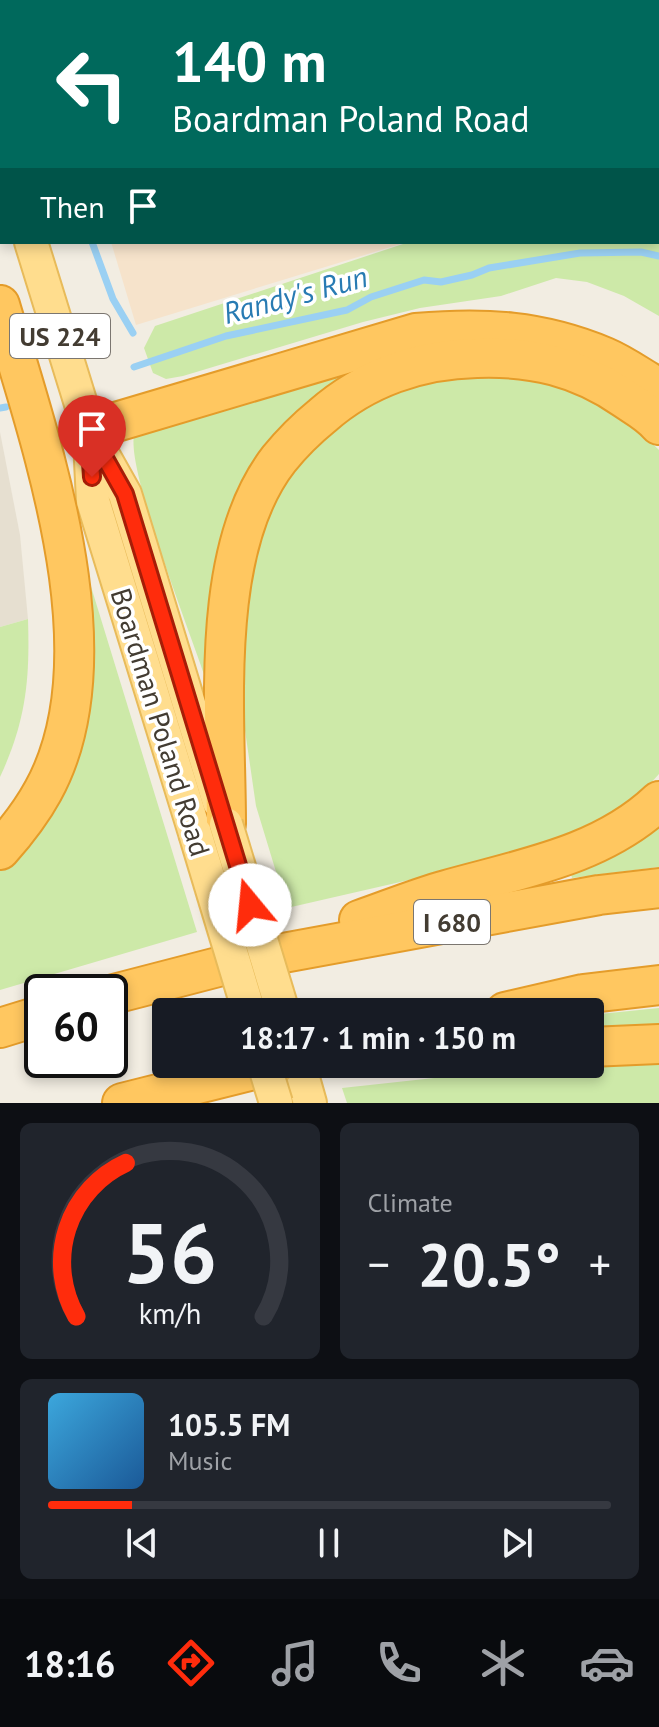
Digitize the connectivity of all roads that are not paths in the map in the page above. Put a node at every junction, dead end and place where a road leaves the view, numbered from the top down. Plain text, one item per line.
1 (32, 244) edge
2 (0, 305) edge
3 (659, 388) edge
4 (659, 425) edge
5 (89, 430) junction
6 (659, 801) edge
7 (210, 829) junction
8 (0, 850) edge
9 (659, 888) edge
10 (245, 960) junction
11 (659, 985) edge
12 (128, 990) edge
13 (246, 998) edge
14 (277, 998) edge
15 (566, 998) edge
16 (24, 1021) edge
17 (0, 1028) edge
18 (659, 1044) edge
19 (604, 1046) edge
20 (221, 1078) edge
21 (268, 1078) edge
22 (303, 1078) edge
23 (122, 1103) edge
24 (276, 1103) edge
25 (310, 1103) edge

1 - 5 main road, Boardman Poland Road / US 224
2 - 8 highway
3 - 5 highway
4 - 7 highway
5 - 7 main road, Boardman Poland Road / US 224
6 - 10 highway
7 - 13 main road, Boardman Poland Road / US 224, bridge
7 - 14 main road, Boardman Poland Road / US 224, bridge
9 - 10 highway, I 680
10 - 12 highway, I 680
11 - 15 highway
16 - 17 highway
18 - 19 highway
20 - 23 highway
21 - 24 main road, bridge
22 - 25 main road

